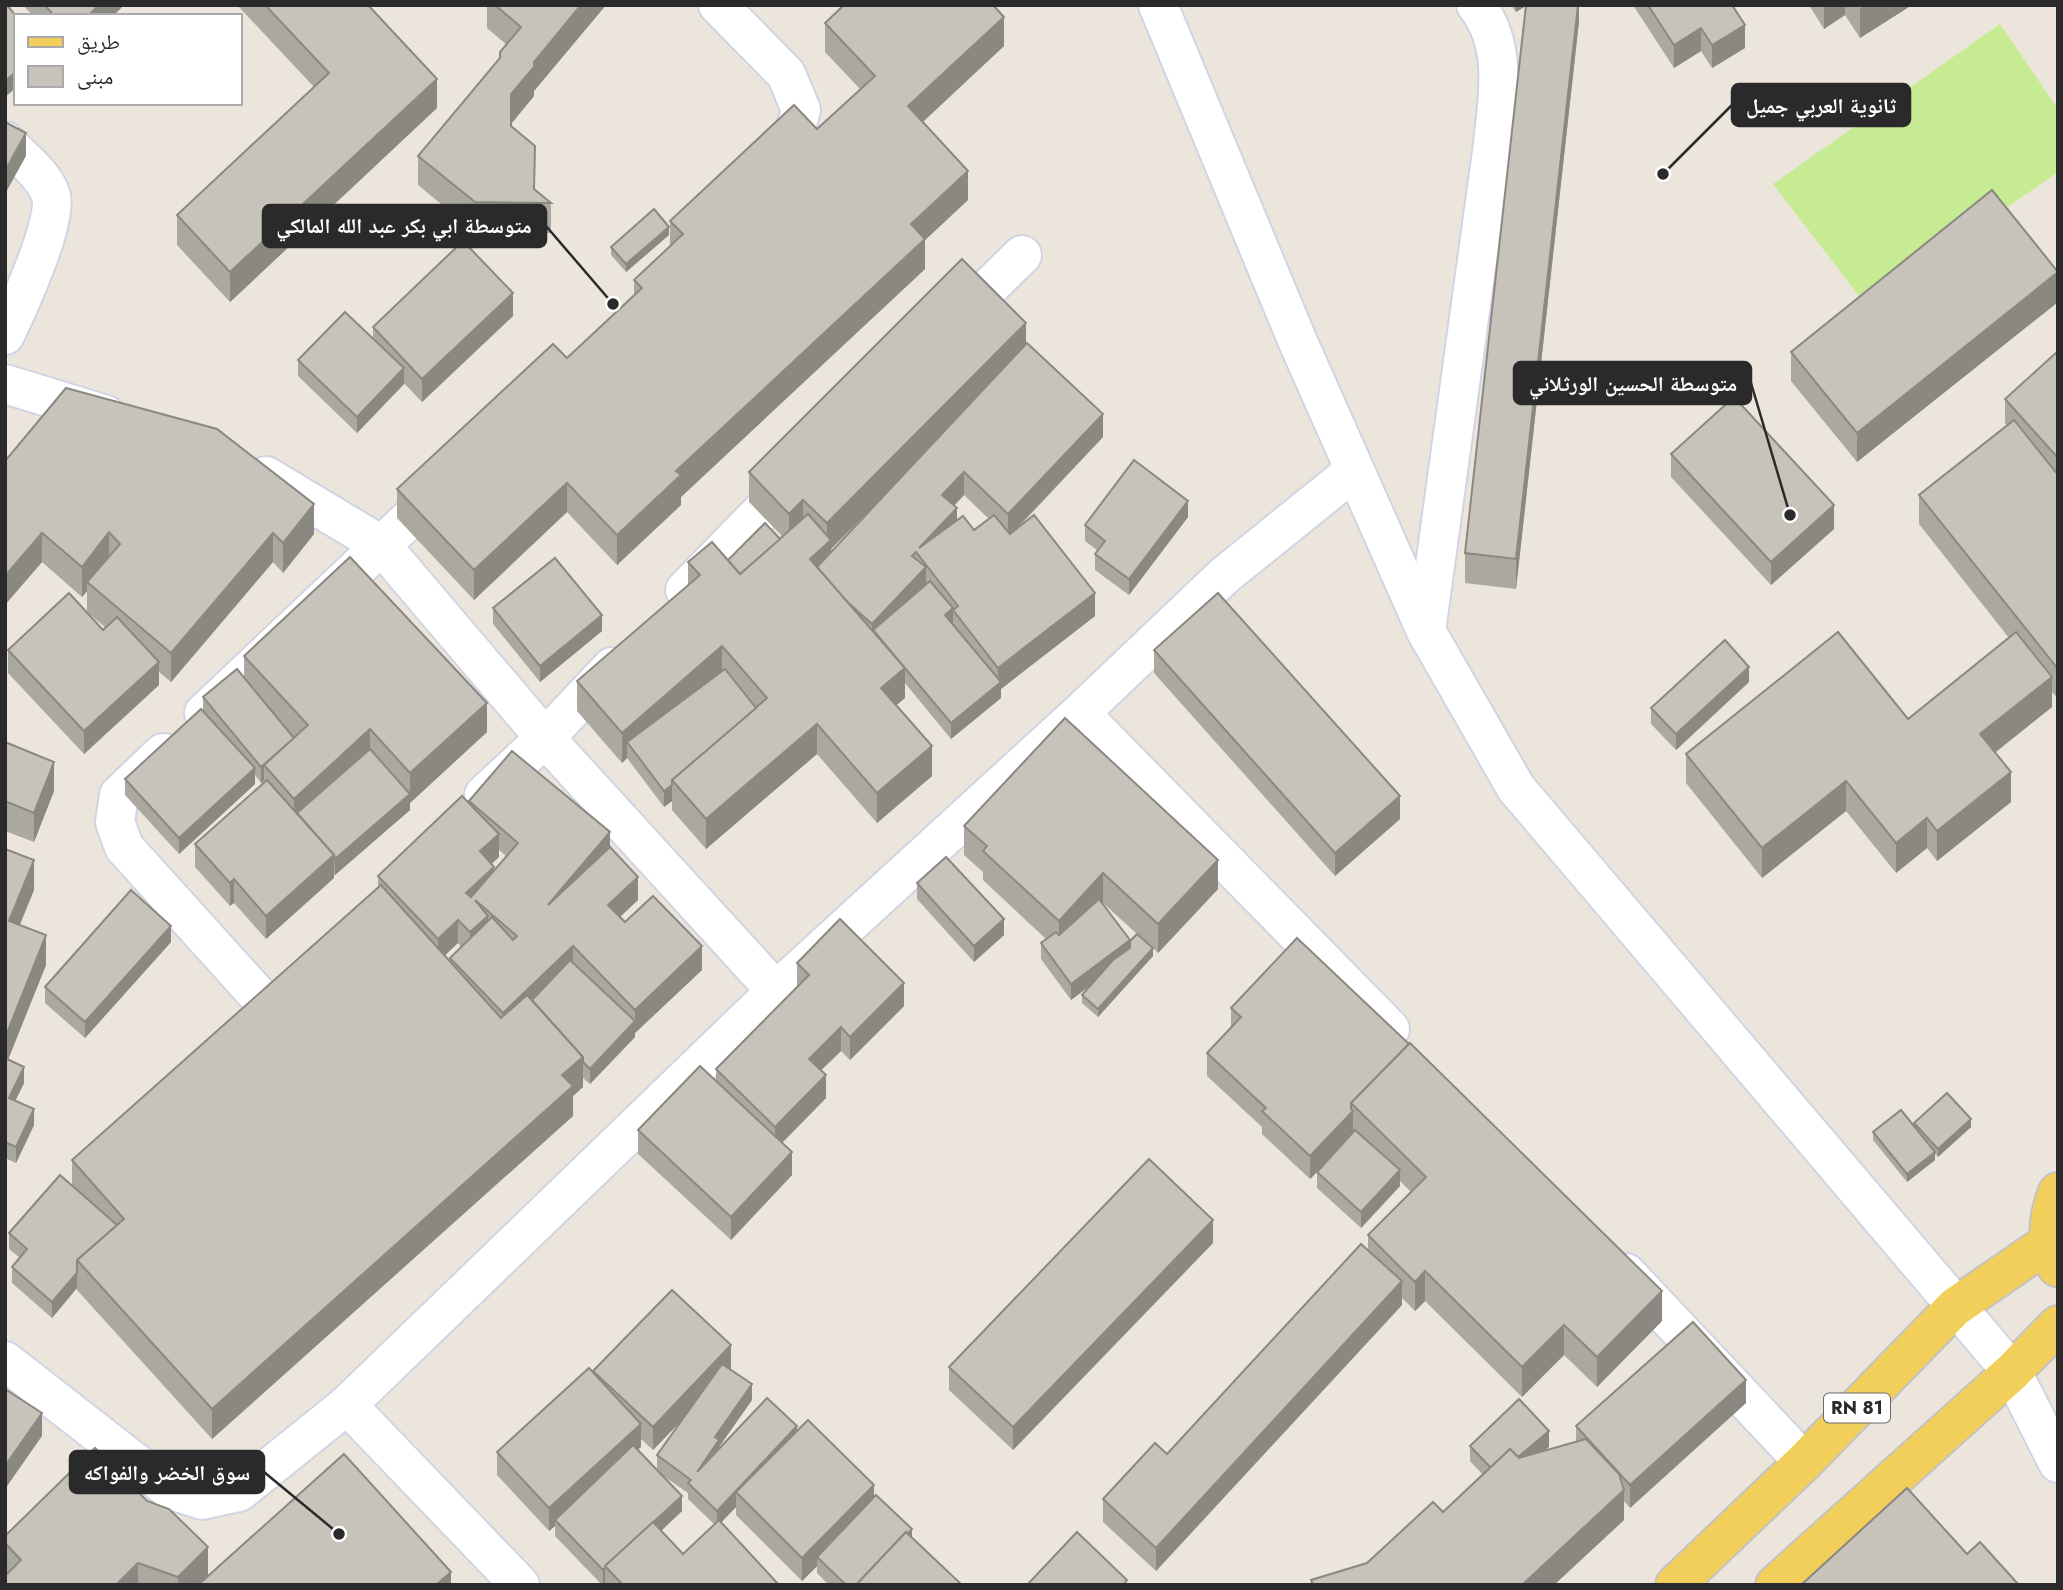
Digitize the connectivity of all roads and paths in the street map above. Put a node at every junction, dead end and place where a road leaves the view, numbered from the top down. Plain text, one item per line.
1 (718, 5) edge
2 (1158, 5) edge
3 (1476, 5) edge
4 (5, 141) edge
5 (759, 187) edge
6 (1022, 255) dead end
7 (7, 327) edge
8 (924, 351) edge
9 (5, 384) edge
10 (137, 424) edge
11 (826, 447) edge
12 (240, 464) edge
13 (461, 470) edge
14 (1354, 471) junction
15 (382, 545) junction
16 (662, 615) edge
17 (1426, 631) junction
18 (635, 643) edge
19 (1080, 713) junction
20 (545, 738) junction
21 (454, 822) edge
22 (293, 973) edge
23 (776, 991) junction
24 (263, 1001) junction
25 (233, 1030) edge
26 (1411, 1051) edge
27 (2058, 1192) edge
28 (1604, 1250) edge
29 (2053, 1256) edge
30 (1955, 1307) junction
31 (2058, 1325) edge
32 (5, 1361) edge
33 (2012, 1371) junction
34 (347, 1405) junction
35 (1804, 1462) junction
36 (2058, 1463) edge
37 (520, 1585) edge
38 (1675, 1585) edge
39 (1775, 1585) edge

1 - 5 street
2 - 14 street
3 - 17 street
4 - 7 street
6 - 8 street
9 - 10 street
11 - 16 street
12 - 15 street
13 - 15 street
14 - 17 street
14 - 19 street
15 - 20 street
15 - 24 street
17 - 30 street
18 - 20 street
19 - 23 street
19 - 26 street
20 - 21 street
20 - 23 street
22 - 24 street
23 - 34 street
24 - 25 street
27 - 29 main road
28 - 35 street
29 - 30 main road, RN 81
30 - 33 street
30 - 35 main road, RN 81
31 - 33 main road
32 - 34 street
33 - 36 street
33 - 39 main road
34 - 37 street
35 - 38 main road, RN 81

